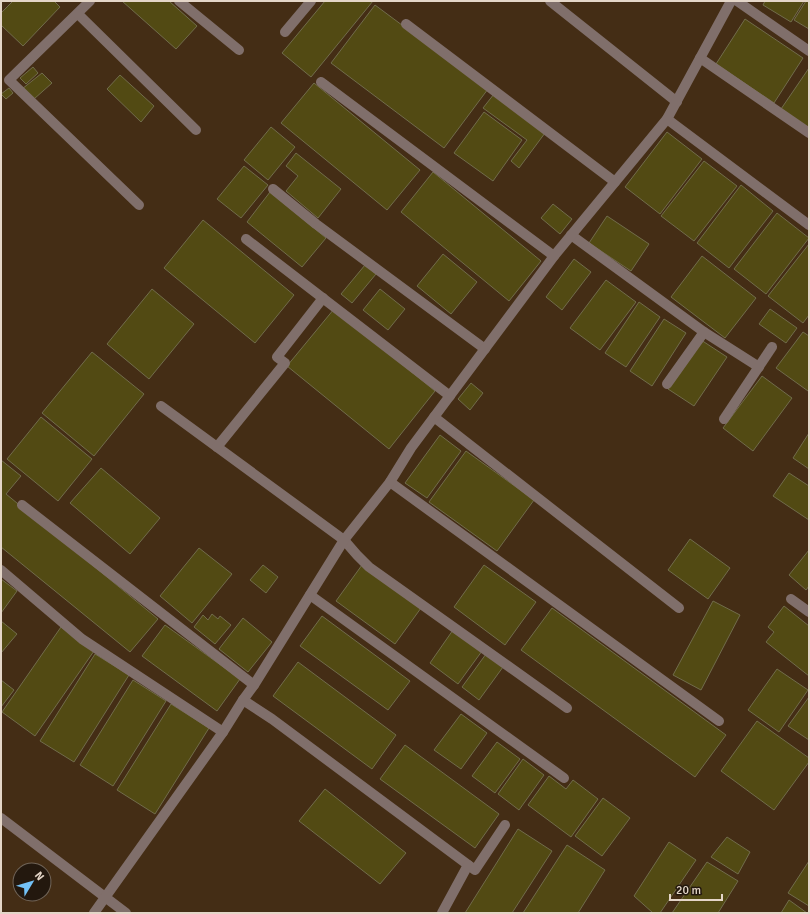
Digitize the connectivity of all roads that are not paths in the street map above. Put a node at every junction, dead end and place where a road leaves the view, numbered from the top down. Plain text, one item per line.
1 (90, 1) edge
2 (179, 1) edge
3 (311, 1) edge
4 (550, 1) edge
5 (732, 1) edge
6 (737, 1) edge
7 (78, 14) junction
8 (406, 24) dead end
9 (284, 32) dead end
10 (239, 50) dead end
11 (809, 51) edge
12 (700, 58) junction
13 (321, 82) dead end
14 (676, 102) junction
15 (667, 119) junction
16 (196, 130) dead end
17 (809, 133) edge
18 (615, 182) junction
19 (273, 189) dead end
20 (139, 205) dead end
21 (809, 225) edge
22 (571, 235) junction
23 (246, 239) dead end
24 (554, 256) junction
25 (323, 298) junction
26 (707, 334) junction
27 (772, 347) dead end
28 (485, 349) junction
29 (759, 367) junction
30 (667, 384) dead end
31 (450, 396) junction
32 (161, 406) dead end
33 (434, 417) junction
34 (724, 419) dead end
35 (217, 447) junction
36 (390, 482) junction
37 (22, 505) dead end
38 (344, 540) junction
39 (1, 570) edge
40 (310, 595) junction
41 (791, 599) dead end
42 (680, 608) dead end
43 (809, 612) edge
44 (254, 684) junction
45 (242, 700) junction
46 (567, 708) dead end
47 (719, 721) dead end
48 (222, 732) junction
49 (564, 778) dead end
50 (1, 818) edge
51 (505, 824) dead end
52 (468, 865) junction
53 (105, 898) junction
54 (94, 913) edge
55 (126, 913) edge
56 (442, 913) edge

1 - 7 street
2 - 10 street
3 - 9 street
4 - 14 street
5 - 12 street
6 - 11 street
7 - 16 street
7 - 20 street
8 - 18 street
12 - 14 street
12 - 17 street
13 - 24 street
14 - 15 street
15 - 18 street
15 - 21 street
18 - 22 street
19 - 28 street
22 - 24 street
22 - 26 street
23 - 25 street
24 - 28 street
25 - 31 street
25 - 35 street
26 - 29 street
26 - 30 street
27 - 29 street
28 - 31 street
29 - 34 street
31 - 33 street
32 - 35 street
33 - 36 street
33 - 42 street
35 - 38 street
36 - 38 street
36 - 47 street
37 - 44 street
38 - 40 street
38 - 46 street
39 - 48 street
40 - 44 street
40 - 49 street
41 - 43 street
44 - 45 street
45 - 48 street
45 - 52 street
48 - 53 street
50 - 53 street
51 - 52 street
52 - 56 street
53 - 54 street
53 - 55 street

